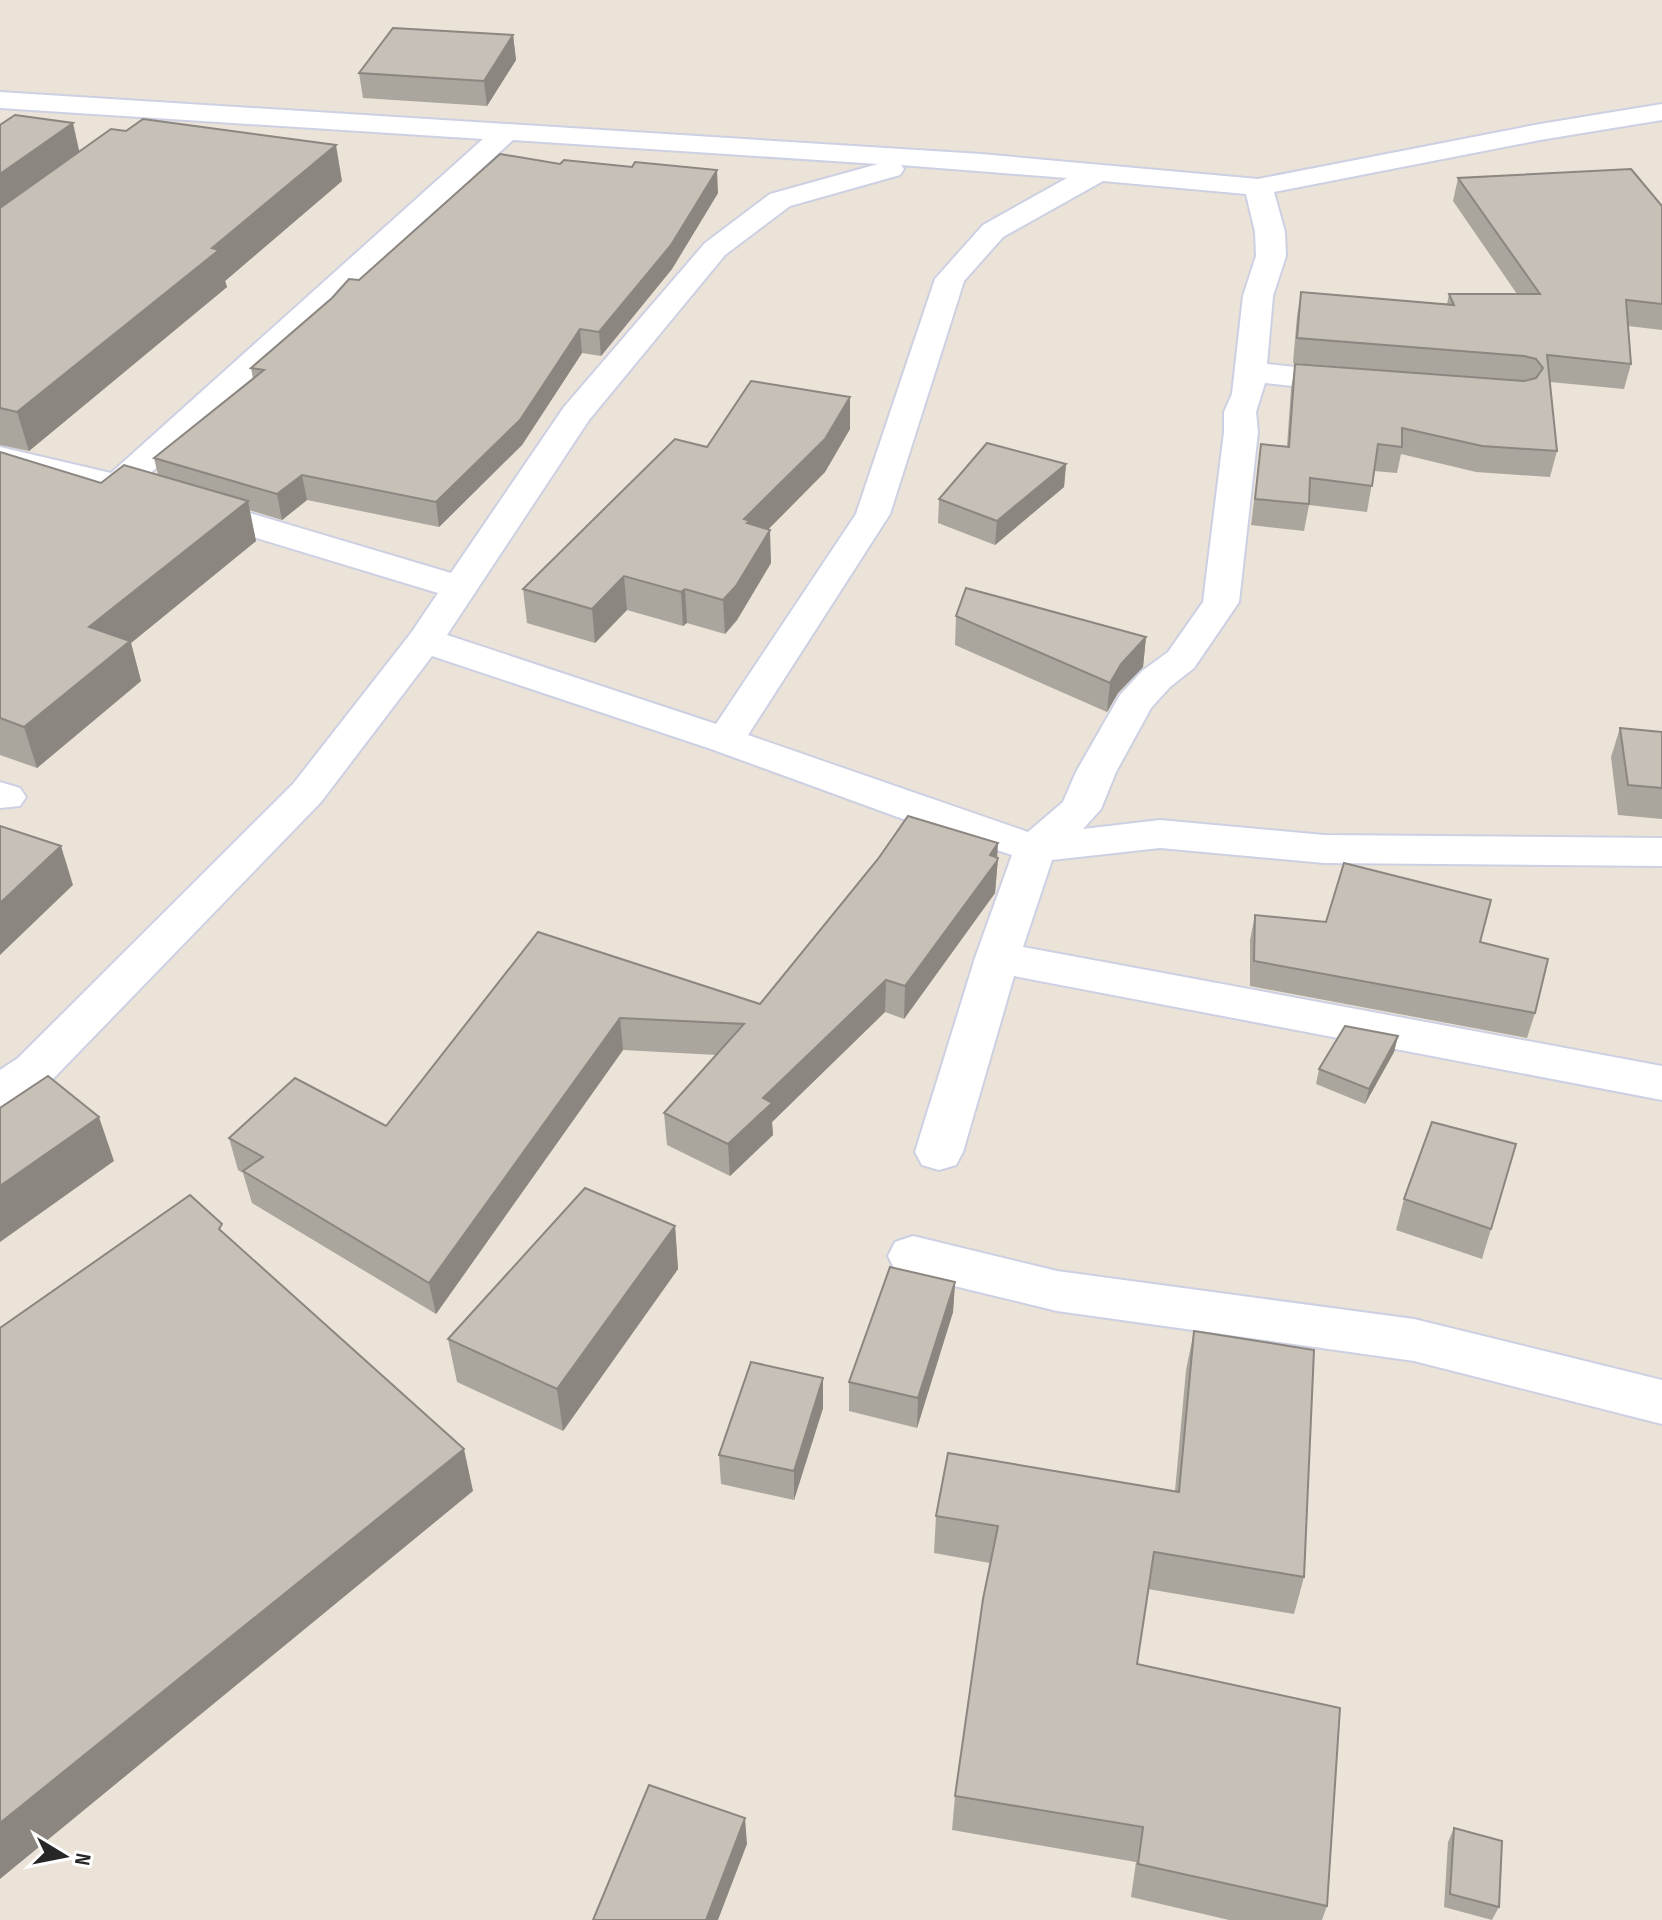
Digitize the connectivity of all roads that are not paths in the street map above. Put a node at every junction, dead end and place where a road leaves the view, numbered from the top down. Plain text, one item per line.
1 (0, 100) edge
2 (168, 112) junction
3 (1662, 112) edge
4 (142, 131) edge
5 (505, 133) junction
6 (920, 161) junction
7 (1097, 173) junction
8 (1258, 187) junction
9 (1251, 372) junction
10 (1385, 385) edge
11 (0, 457) edge
12 (118, 485) junction
13 (458, 587) junction
14 (425, 640) junction
15 (725, 740) junction
16 (1035, 848) junction
17 (1662, 852) edge
18 (997, 958) junction
19 (1662, 1083) edge
20 (0, 1093) edge
21 (939, 1152) dead end
22 (913, 1256) dead end
23 (1662, 1402) edge

1 - 2 street
2 - 4 street
2 - 5 street
3 - 8 street
5 - 6 street
5 - 12 street
6 - 7 street
6 - 13 street
7 - 8 street
7 - 15 street
8 - 9 street
9 - 10 street
9 - 16 street
11 - 12 street
12 - 13 street
13 - 14 street
14 - 15 street
14 - 20 street
15 - 16 street
16 - 17 street
16 - 18 street
18 - 19 street
18 - 21 street
22 - 23 street

